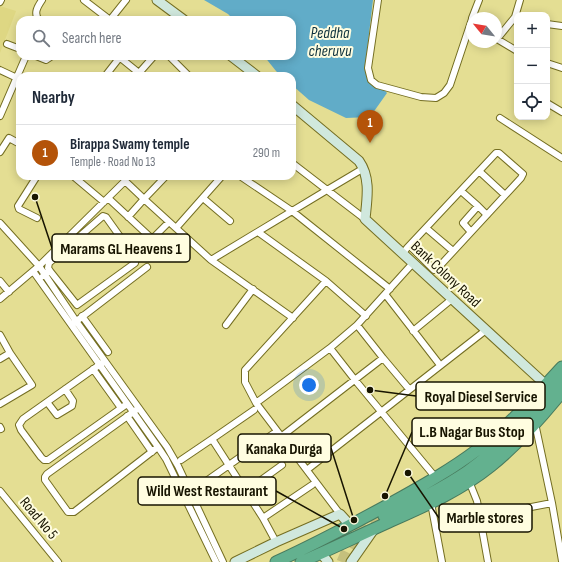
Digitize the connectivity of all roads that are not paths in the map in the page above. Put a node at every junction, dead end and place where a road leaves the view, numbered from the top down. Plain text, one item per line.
1 (42, 0) edge
2 (84, 0) edge
3 (126, 0) edge
4 (158, 0) edge
5 (378, 0) edge
6 (479, 0) edge
7 (520, 0) edge
8 (475, 12) edge
9 (517, 12) edge
10 (37, 16) edge
11 (105, 16) edge
12 (113, 16) edge
13 (179, 16) edge
14 (514, 20) edge
15 (550, 24) edge
16 (562, 26) edge
17 (466, 37) edge
18 (7, 44) dead end
19 (16, 47) edge
20 (514, 49) edge
21 (25, 60) edge
22 (117, 60) edge
23 (122, 60) edge
24 (150, 60) edge
25 (173, 60) edge
26 (236, 60) edge
27 (550, 64) edge
28 (562, 68) edge
29 (0, 70) edge
30 (20, 72) edge
31 (108, 72) edge
32 (135, 72) edge
33 (139, 72) edge
34 (185, 72) edge
35 (250, 72) edge
36 (16, 77) edge
37 (16, 82) edge
38 (550, 104) edge
39 (296, 108) edge
40 (562, 112) edge
41 (0, 116) edge
42 (500, 118) dead end
43 (16, 142) edge
44 (0, 152) edge
45 (562, 158) edge
46 (296, 166) edge
47 (364, 168) junction
48 (479, 171) junction
49 (34, 180) edge
50 (80, 180) edge
51 (162, 180) edge
52 (219, 180) edge
53 (246, 180) edge
54 (125, 181) joint
55 (327, 190) junction
56 (461, 191) junction
57 (505, 195) junction
58 (203, 198) junction
59 (144, 199) junction
60 (106, 200) junction
61 (478, 206) junction
62 (292, 211) junction
63 (487, 215) junction
64 (128, 217) junction
65 (38, 218) dead end
66 (365, 219) junction
67 (230, 221) dead end
68 (169, 222) junction
69 (0, 223) edge
70 (176, 228) junction
71 (426, 228) junction
72 (258, 232) junction
73 (471, 232) junction
74 (152, 239) junction
75 (163, 249) dead end
76 (407, 250) junction
77 (453, 251) junction
78 (211, 260) junction
79 (413, 263) junction
80 (39, 266) junction
81 (147, 267) dead end
82 (33, 271) junction
83 (48, 273) junction
84 (52, 279) junction
85 (39, 280) junction
86 (0, 282) edge
87 (326, 282) junction
88 (253, 289) junction
89 (390, 289) junction
90 (9, 292) junction
91 (385, 294) junction
92 (0, 299) edge
93 (452, 299) junction
94 (82, 316) junction
95 (366, 316) junction
96 (293, 318) junction
97 (74, 323) junction
98 (226, 325) dead end
99 (356, 325) junction
100 (486, 330) junction
101 (413, 331) junction
102 (0, 335) edge
103 (330, 348) junction
104 (108, 352) dead end
105 (10, 353) junction
106 (383, 358) junction
107 (0, 359) edge
108 (102, 363) junction
109 (440, 365) junction
110 (562, 367) edge
111 (93, 369) junction
112 (562, 379) edge
113 (355, 380) junction
114 (546, 385) junction
115 (65, 389) junction
116 (410, 389) junction
117 (562, 392) edge
118 (46, 402) junction
119 (256, 403) junction
120 (0, 404) edge
121 (127, 404) junction
122 (121, 408) junction
123 (136, 410) junction
124 (254, 410) dead end
125 (381, 411) junction
126 (127, 416) junction
127 (535, 423) junction
128 (273, 434) dead end
129 (282, 436) junction
130 (212, 439) junction
131 (158, 447) junction
132 (152, 452) junction
133 (171, 454) junction
134 (165, 458) junction
135 (181, 460) dead end
136 (282, 465) dead end
137 (228, 466) junction
138 (308, 469) junction
139 (436, 478) junction
140 (239, 481) junction
141 (469, 482) junction
142 (312, 485) dead end
143 (195, 489) dead end
144 (0, 491) edge
145 (246, 491) junction
146 (220, 494) dead end
147 (552, 502) junction
148 (430, 503) junction
149 (340, 514) junction
150 (480, 517) junction
151 (263, 518) junction
152 (380, 518) tunnel mouth
153 (345, 528) junction
154 (374, 529) junction
155 (276, 542) junction
156 (321, 553) junction
157 (562, 561) edge
158 (58, 562) edge
159 (216, 562) edge
160 (223, 562) edge
161 (235, 562) edge
162 (276, 562) edge
163 (301, 562) edge
164 (328, 562) edge
165 (351, 562) edge
166 (442, 562) edge
167 (488, 562) edge

1 - 10 street
2 - 11 street
3 - 12 street
4 - 13 street
5 - 17 street
6 - 8 street
7 - 9 street
14 - 20 street
15 - 16 street
18 - 19 street
21 - 30 street
22 - 31 street
23 - 32 street
24 - 33 street
25 - 34 street
26 - 35 street
27 - 28 street
29 - 36 street
37 - 41 street
38 - 40 street
39 - 47 street
42 - 45 street
43 - 44 street
46 - 55 street
47 - 55 street
47 - 66 street
48 - 56 street
48 - 57 street
48 - 57 street
49 - 65 street
50 - 60 street
51 - 59 street
52 - 58 street
53 - 62 street
54 - 59 street
54 - 60 street
55 - 62 street
55 - 66 street
56 - 61 street
56 - 71 street
57 - 63 street
58 - 67 street
58 - 70 street
59 - 64 street
59 - 68 street
60 - 64 street
60 - 80 street
61 - 63 street
61 - 73 street
62 - 72 street
62 - 89 street
63 - 73 street
64 - 74 street
66 - 76 street, Bank Colony Road
68 - 70 street
68 - 74 street
69 - 80 street
70 - 78 street
71 - 76 street
71 - 77 street
72 - 78 street
72 - 87 street
73 - 77 street
74 - 75 street
76 - 77 street
76 - 79 street, Bank Colony Road
78 - 88 street
79 - 89 street
79 - 93 street, Bank Colony Road
80 - 82 street
80 - 83 street
81 - 94 street
82 - 85 street
82 - 90 street
83 - 84 street
83 - 84 street
83 - 85 street
84 - 97 street
85 - 97 street
86 - 90 street
87 - 95 street
87 - 96 street
88 - 96 street
88 - 98 street
89 - 91 street
90 - 92 street
91 - 95 street
91 - 101 street
93 - 100 street, Bank Colony Road
93 - 101 street
94 - 97 street
94 - 104 street
95 - 99 street
96 - 119 street
97 - 108 street
99 - 103 street
99 - 106 street
100 - 109 street
100 - 114 street, Bank Colony Road
101 - 109 street
102 - 105 street
103 - 113 street
103 - 119 street
105 - 107 street
105 - 120 street
106 - 113 street
106 - 116 street
108 - 111 street
108 - 121 street
108 - 123 street
109 - 116 street
110 - 114 highway
111 - 115 street
111 - 122 street
112 - 152 highway
113 - 125 street
113 - 129 street
114 - 139 highway
115 - 118 street
115 - 118 street
116 - 125 street
117 - 127 highway
118 - 122 street
119 - 129 street
121 - 122 street
121 - 123 street
123 - 126 street
123 - 131 street
123 - 133 street
124 - 130 street
125 - 138 street
125 - 139 street
126 - 132 street
126 - 132 street
127 - 141 highway
127 - 147 street
128 - 137 street
129 - 138 street
130 - 135 street
130 - 137 street
131 - 132 street
131 - 134 street
133 - 134 street
133 - 160 street
134 - 159 street
136 - 145 street
137 - 140 street
137 - 143 street
138 - 149 street
139 - 153 highway
140 - 145 street
140 - 146 street
141 - 148 highway
141 - 150 street
142 - 151 street
144 - 158 street, Road No 5
145 - 151 street
147 - 150 street
147 - 157 street
148 - 154 highway
148 - 166 street
149 - 153 street
149 - 155 street
150 - 167 street
151 - 155 street
153 - 162 highway
154 - 156 highway
154 - 165 street
155 - 161 street
156 - 163 highway
156 - 164 street

